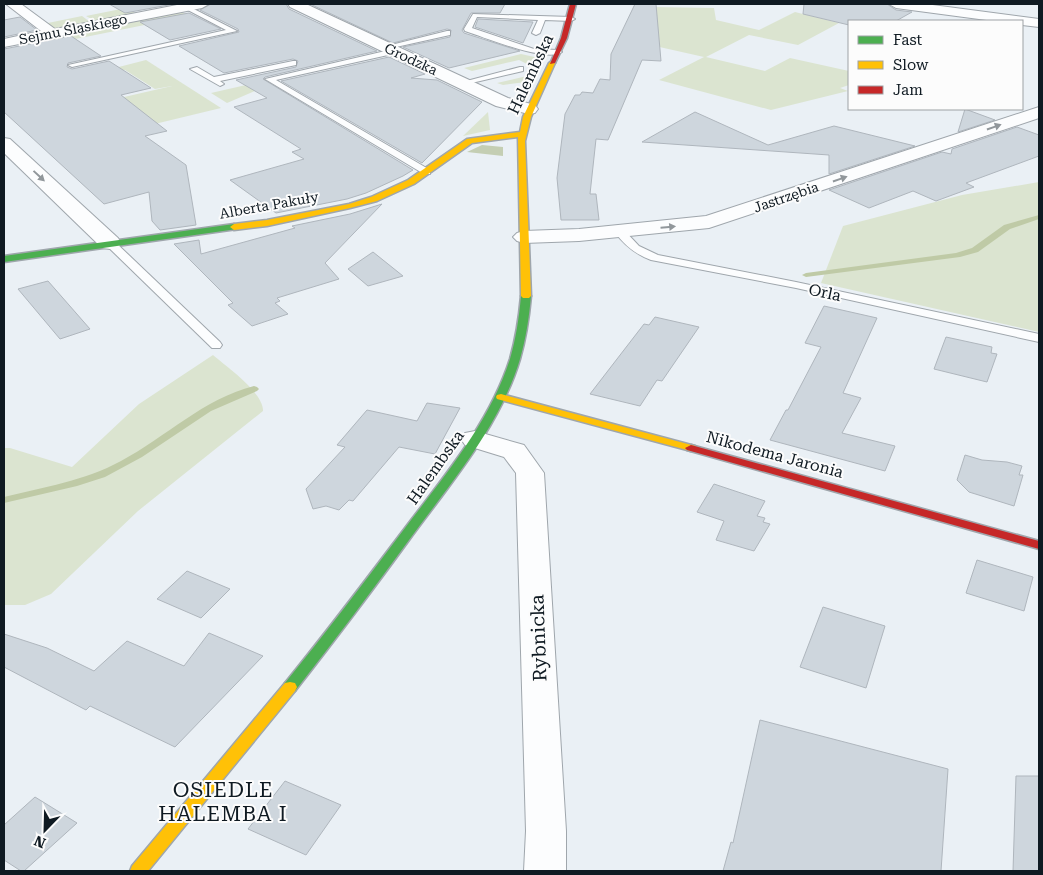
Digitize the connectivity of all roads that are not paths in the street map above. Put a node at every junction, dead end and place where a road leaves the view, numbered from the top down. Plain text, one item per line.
1 (13, 4) edge
2 (295, 4) edge
3 (574, 4) edge
4 (896, 4) edge
5 (192, 5) edge
6 (543, 18) junction
7 (571, 19) junction
8 (1016, 20) edge
9 (1023, 21) edge
10 (1039, 23) edge
11 (52, 33) junction
12 (536, 33) dead end
13 (447, 34) dead end
14 (4, 43) edge
15 (391, 49) junction
16 (558, 52) junction
17 (292, 63) dead end
18 (72, 65) dead end
19 (194, 69) dead end
20 (520, 69) dead end
21 (269, 79) junction
22 (213, 80) junction
23 (463, 83) junction
24 (529, 109) junction
25 (1039, 112) edge
26 (522, 134) junction
27 (4, 143) edge
28 (427, 172) junction
29 (619, 232) junction
30 (524, 238) junction
31 (110, 243) junction
32 (4, 260) edge
33 (1039, 338) edge
34 (216, 345) dead end
35 (501, 397) junction
36 (475, 438) junction
37 (1039, 545) edge
38 (138, 871) edge
39 (545, 871) edge

1 - 11 street
2 - 15 street, Grodzka
3 - 7 street, Halembska
4 - 8 street
5 - 11 street, Sejmu Śląskiego
5 - 18 lane
6 - 7 lane
6 - 12 lane
6 - 16 lane
7 - 16 street, Halembska
9 - 10 street
11 - 14 street, Sejmu Śląskiego
13 - 15 lane
15 - 21 lane
15 - 23 street, Grodzka
16 - 24 street, Halembska
17 - 22 lane
19 - 22 lane
20 - 23 lane
21 - 22 lane
21 - 28 lane
23 - 24 street, Grodzka
24 - 26 street, Halembska
29 -> 25 street, Jastrzębia
26 - 28 street, Alberta Pakuły
26 - 30 street, Halembska
27 -> 31 street
28 - 31 street, Alberta Pakuły
29 - 30 street, Jastrzębia
29 - 33 lane, Orla
30 - 35 street, Halembska
31 - 32 street, Alberta Pakuły
31 - 34 lane
35 - 36 street, Halembska
35 - 37 street, Nikodema Jaronia
36 - 38 street, Halembska
36 - 39 street, Rybnicka

